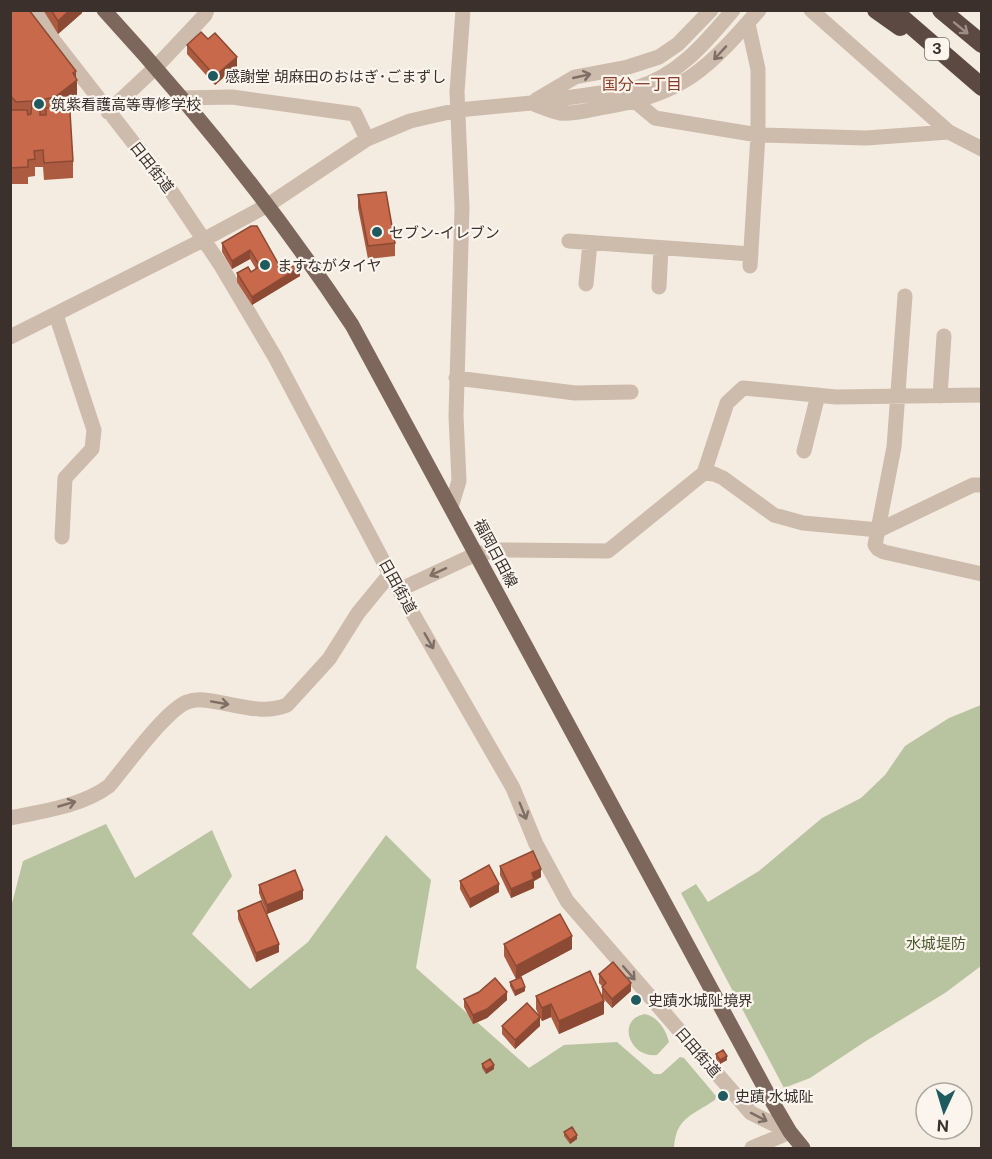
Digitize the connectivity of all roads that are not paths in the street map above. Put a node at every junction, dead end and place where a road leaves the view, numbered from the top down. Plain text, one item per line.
1 (34, 10) edge
2 (104, 10) edge
3 (207, 10) edge
4 (463, 10) edge
5 (711, 10) edge
6 (733, 10) edge
7 (759, 10) edge
8 (811, 10) edge
9 (876, 10) edge
10 (893, 10) edge
11 (941, 10) edge
12 (748, 24) junction
13 (981, 44) edge
14 (156, 67) junction
15 (960, 69) junction
16 (981, 87) edge
17 (183, 98) junction
18 (636, 102) junction
19 (531, 103) junction
20 (458, 111) junction
21 (108, 112) junction
22 (949, 132) junction
23 (758, 135) junction
24 (368, 139) junction
25 (981, 149) edge
26 (268, 205) junction
27 (203, 240) junction
28 (569, 241) dead end
29 (590, 243) junction
30 (661, 248) junction
31 (586, 284) dead end
32 (659, 287) dead end
33 (905, 296) dead end
34 (56, 315) junction
35 (944, 336) dead end
36 (10, 337) edge
37 (456, 378) junction
38 (631, 392) dead end
39 (818, 395) junction
40 (981, 395) edge
41 (940, 396) junction
42 (899, 397) junction
43 (804, 451) dead end
44 (704, 473) junction
45 (981, 485) edge
46 (451, 507) junction
47 (879, 530) junction
48 (62, 537) dead end
49 (476, 554) junction
50 (390, 574) junction
51 (981, 574) edge
52 (399, 590) junction
53 (10, 818) edge
54 (790, 1132) junction
55 (752, 1149) edge
56 (794, 1149) edge
57 (803, 1149) edge

1 - 21 street, 日田街道
2 - 14 main road, 福岡日田線
3 - 14 street
4 - 20 street
19 -> 5 street
6 - 19 street
7 - 12 street
8 - 22 street
9 - 15 highway
10 - 15 highway, 3
11 -> 13 highway, 3
12 -> 18 street
12 - 23 street
14 - 17 main road, 福岡日田線
14 - 21 street
15 - 16 highway, 3
17 - 24 street
17 - 26 main road, 福岡日田線
18 - 19 street
18 - 23 street
19 - 20 street
20 - 24 street
20 - 37 street
21 - 27 street, 日田街道
22 - 23 street
22 - 25 street
23 - 30 street
24 - 26 street
26 - 27 street
26 - 46 main road, 福岡日田線
27 - 34 street
27 - 50 street, 日田街道
28 - 29 street
29 - 30 street
29 - 31 street
30 - 32 street
33 - 42 street
34 - 36 street
34 - 48 street
35 - 41 street
37 - 38 street
37 - 46 street
39 - 42 street
39 - 43 street
39 - 44 street
40 - 41 street
41 - 42 street
42 - 47 street
44 - 47 street
44 - 49 street
45 - 47 street
46 - 49 main road, 福岡日田線
47 - 51 street
49 -> 52 street
49 - 54 main road, 福岡日田線
50 - 52 street, 日田街道
53 -> 50 street
52 -> 54 street, 日田街道
54 - 55 street
54 - 56 main road
54 - 57 main road, 福岡日田線

